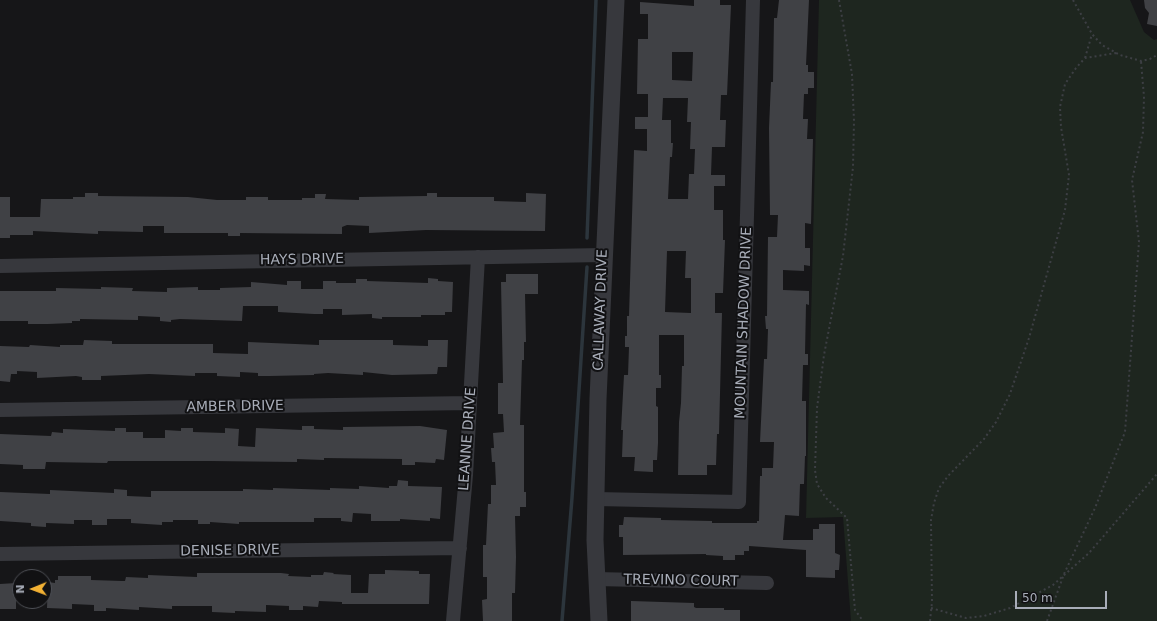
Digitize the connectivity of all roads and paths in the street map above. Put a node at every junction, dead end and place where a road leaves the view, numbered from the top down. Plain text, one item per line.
1 (616, 0) edge
2 (753, 0) edge
3 (839, 0) edge
4 (1073, 0) edge
5 (1092, 34) junction
6 (1116, 53) junction
7 (1157, 54) edge
8 (1085, 58) junction
9 (1141, 61) junction
10 (603, 255) junction
11 (478, 257) junction
12 (0, 266) edge
13 (470, 404) junction
14 (0, 410) edge
15 (1157, 474) edge
16 (596, 499) junction
17 (460, 548) junction
18 (0, 554) edge
19 (1064, 574) junction
20 (596, 579) junction
21 (766, 583) dead end
22 (931, 608) junction
23 (453, 621) edge
24 (599, 621) edge
25 (863, 621) edge
26 (930, 621) edge
27 (1047, 621) edge

1 - 10 street, CALLAWAY DRIVE
2 - 16 street, MOUNTAIN SHADOW DRIVE
3 - 25 path
4 - 5 path
5 - 6 path
5 - 8 path
6 - 8 path
6 - 9 path
7 - 9 path
8 - 22 path
9 - 19 path
10 - 11 street, HAYS DRIVE
10 - 16 street, CALLAWAY DRIVE
11 - 12 street, HAYS DRIVE
11 - 13 street, LEANNE DRIVE
13 - 14 street, AMBER DRIVE
13 - 17 street, LEANNE DRIVE
15 - 19 path
16 - 20 street, CALLAWAY DRIVE
17 - 18 street, DENISE DRIVE
17 - 23 street, LEANNE DRIVE
19 - 22 path
19 - 27 path
20 - 21 street, TREVINO COURT
20 - 24 street, CALLAWAY DRIVE
22 - 26 path

